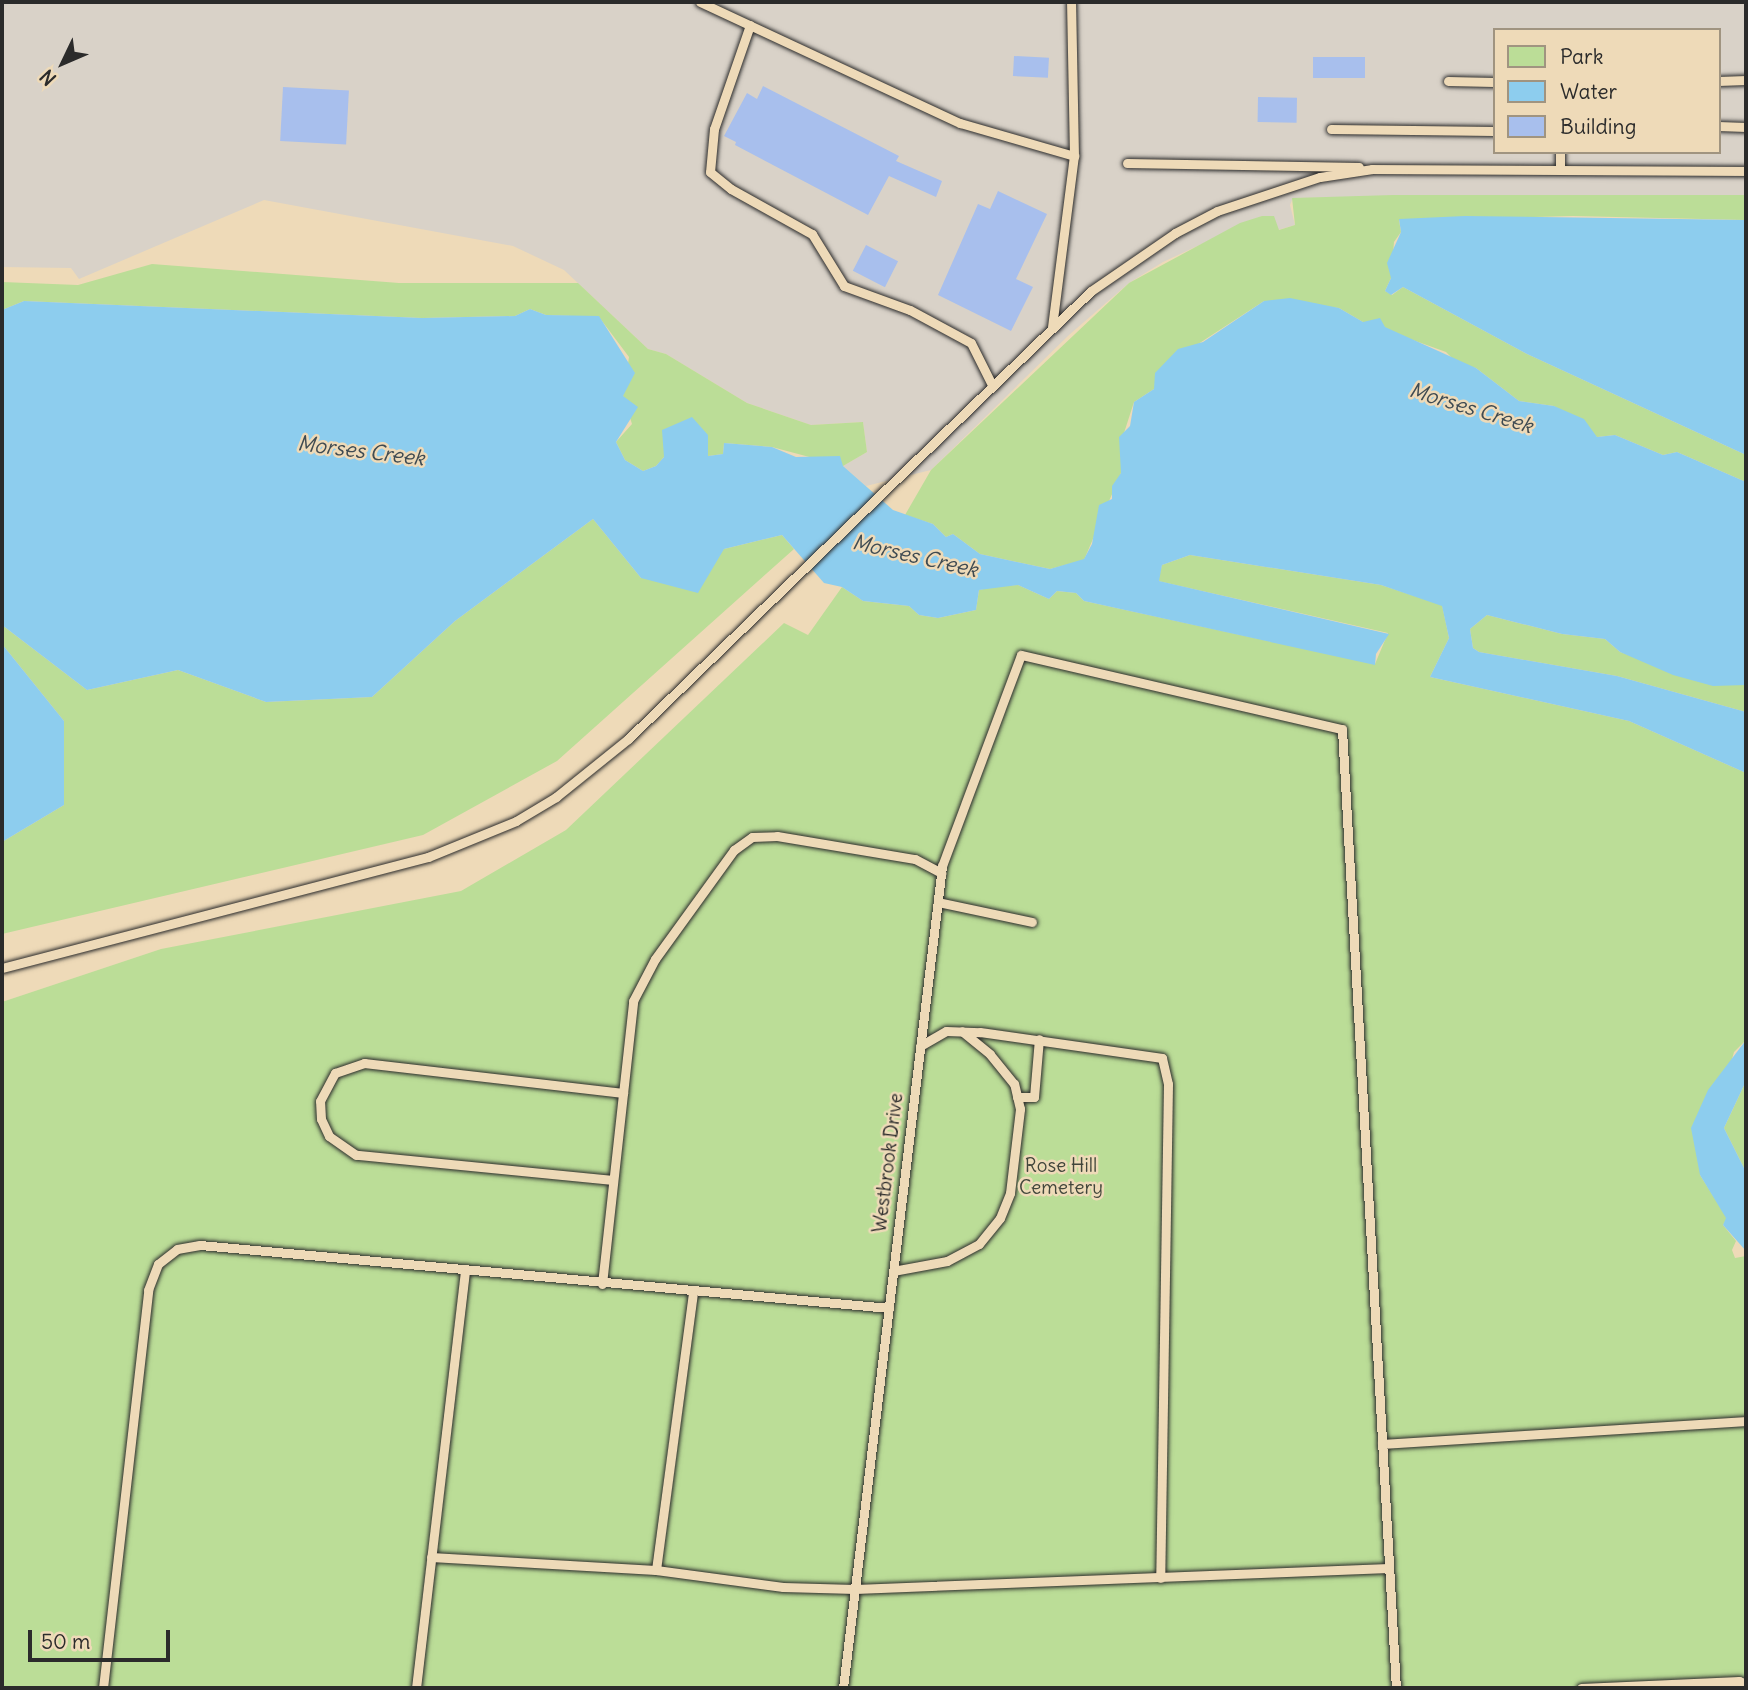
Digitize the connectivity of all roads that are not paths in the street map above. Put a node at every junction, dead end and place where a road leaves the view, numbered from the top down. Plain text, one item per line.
1 (700, 2) edge
2 (1071, 2) edge
3 (750, 25) junction
4 (1746, 80) edge
5 (1448, 81) dead end
6 (1720, 81) edge
7 (1492, 82) edge
8 (1720, 126) edge
9 (1746, 127) edge
10 (1331, 129) dead end
11 (1492, 131) edge
12 (1560, 154) edge
13 (1074, 156) junction
14 (1127, 163) dead end
15 (1424, 167) junction
16 (1560, 169) junction
17 (1746, 171) edge
18 (1052, 327) junction
19 (992, 385) junction
20 (941, 873) junction
21 (938, 902) junction
22 (1032, 922) dead end
23 (2, 968) edge
24 (962, 1031) junction
25 (1040, 1039) junction
26 (920, 1046) junction
27 (623, 1093) junction
28 (1017, 1097) junction
29 (613, 1180) junction
30 (893, 1271) junction
31 (465, 1272) junction
32 (602, 1284) junction
33 (692, 1292) junction
34 (888, 1308) junction
35 (1746, 1421) edge
36 (1382, 1444) junction
37 (430, 1557) junction
38 (1389, 1569) junction
39 (656, 1570) junction
40 (1160, 1578) junction
41 (855, 1589) junction
42 (1746, 1684) edge
43 (103, 1688) edge
44 (416, 1688) edge
45 (843, 1688) edge
46 (1396, 1688) edge
47 (1581, 1688) edge

1 - 3 lane
2 - 13 lane
3 - 13 lane
3 - 19 lane
4 - 6 lane
5 - 7 lane
8 - 9 lane
10 - 11 lane
12 - 16 lane
13 - 18 lane
14 - 15 lane
15 - 16 lane
15 - 18 lane
16 - 17 lane
18 - 19 lane
19 - 23 lane
20 - 21 lane, Westbrook Drive
20 - 27 lane
20 - 36 lane, Westbrook Drive
21 - 22 lane
21 - 26 lane, Westbrook Drive
24 - 25 lane
24 - 26 lane
24 - 28 lane
25 - 28 lane
25 - 40 lane
26 - 30 lane, Westbrook Drive
27 - 29 lane
27 - 29 lane
28 - 30 lane
29 - 32 lane
30 - 34 lane, Westbrook Drive
31 - 32 lane
31 - 37 lane
31 - 43 lane
32 - 33 lane
33 - 34 lane
33 - 39 lane
34 - 41 lane, Westbrook Drive
35 - 36 lane
36 - 38 lane
37 - 39 lane
37 - 44 lane
38 - 40 lane
38 - 46 lane
39 - 41 lane
40 - 41 lane
41 - 45 lane, Westbrook Drive
42 - 47 lane

